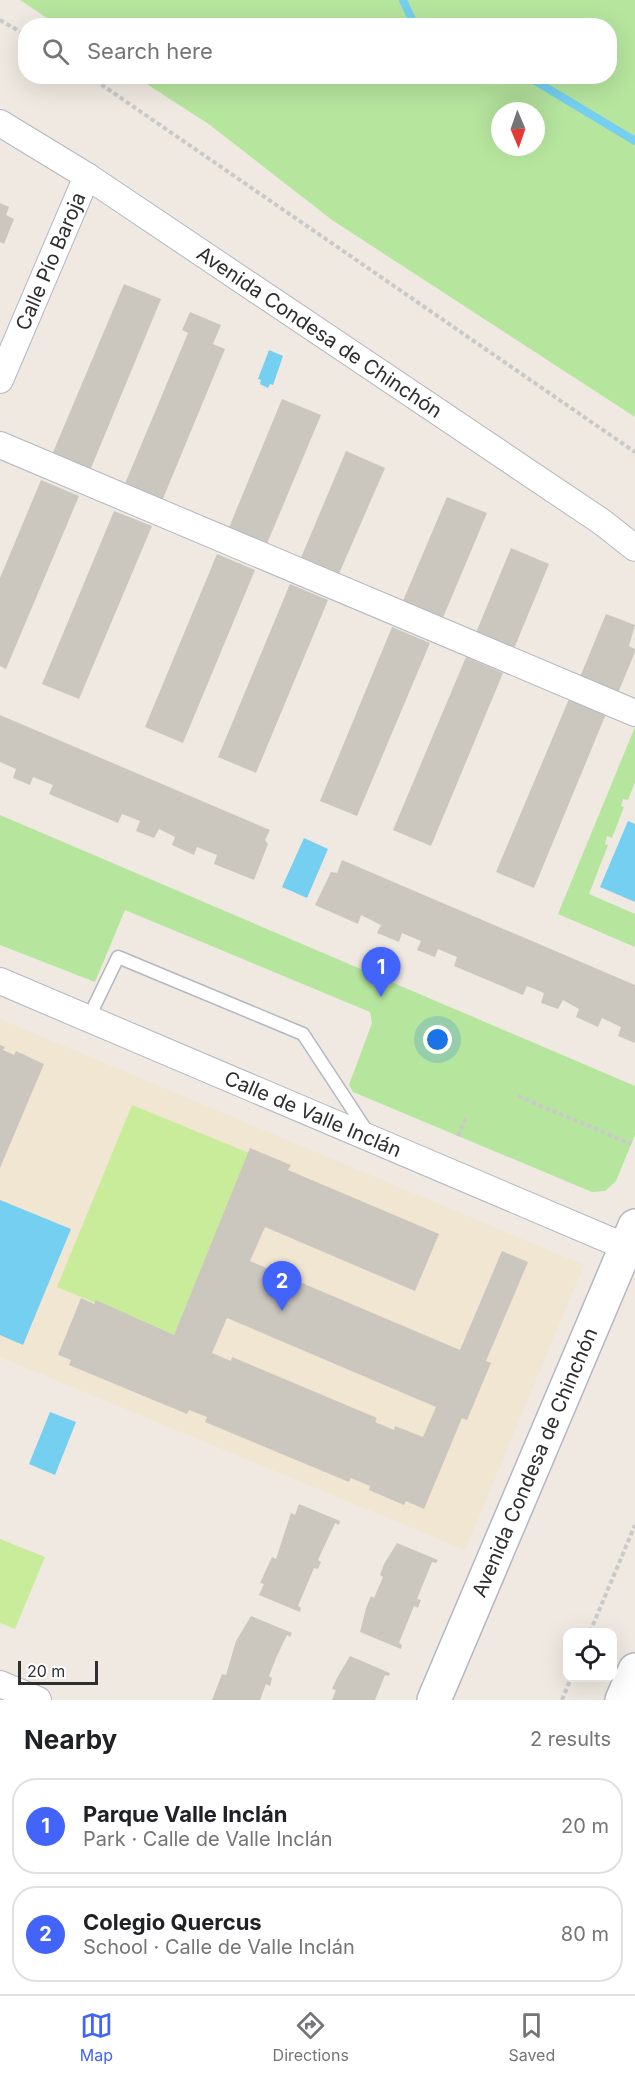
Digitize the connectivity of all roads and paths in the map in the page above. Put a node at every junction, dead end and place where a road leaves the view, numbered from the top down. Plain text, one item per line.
1 (0, 20) edge
2 (18, 30) edge
3 (101, 84) edge
4 (0, 123) edge
5 (87, 176) junction
6 (0, 380) edge
7 (0, 445) edge
8 (635, 452) edge
9 (635, 548) edge
10 (635, 713) edge
11 (0, 981) edge
12 (89, 1017) junction
13 (518, 1096) dead end
14 (466, 1118) dead end
15 (459, 1137) dead end
16 (372, 1138) junction
17 (631, 1144) dead end
18 (630, 1236) edge
19 (635, 1525) edge
20 (592, 1628) edge
21 (635, 1670) edge
22 (569, 1682) edge
23 (0, 1684) edge
24 (38, 1700) edge
25 (434, 1700) edge
26 (562, 1700) edge
27 (622, 1700) edge

1 - 2 path
3 - 8 path
4 - 5 street, Avenida Condesa de Chinchón
5 - 6 street, Calle Pío Baroja
5 - 9 street, Avenida Condesa de Chinchón
7 - 10 street
11 - 12 street, Calle de Valle Inclán
12 - 16 street, Calle de Valle Inclán
12 - 16 lane
13 - 17 path
14 - 15 path
16 - 18 street, Calle de Valle Inclán
18 - 25 street, Avenida Condesa de Chinchón
19 - 20 path
21 - 27 street
22 - 26 path
23 - 24 street

